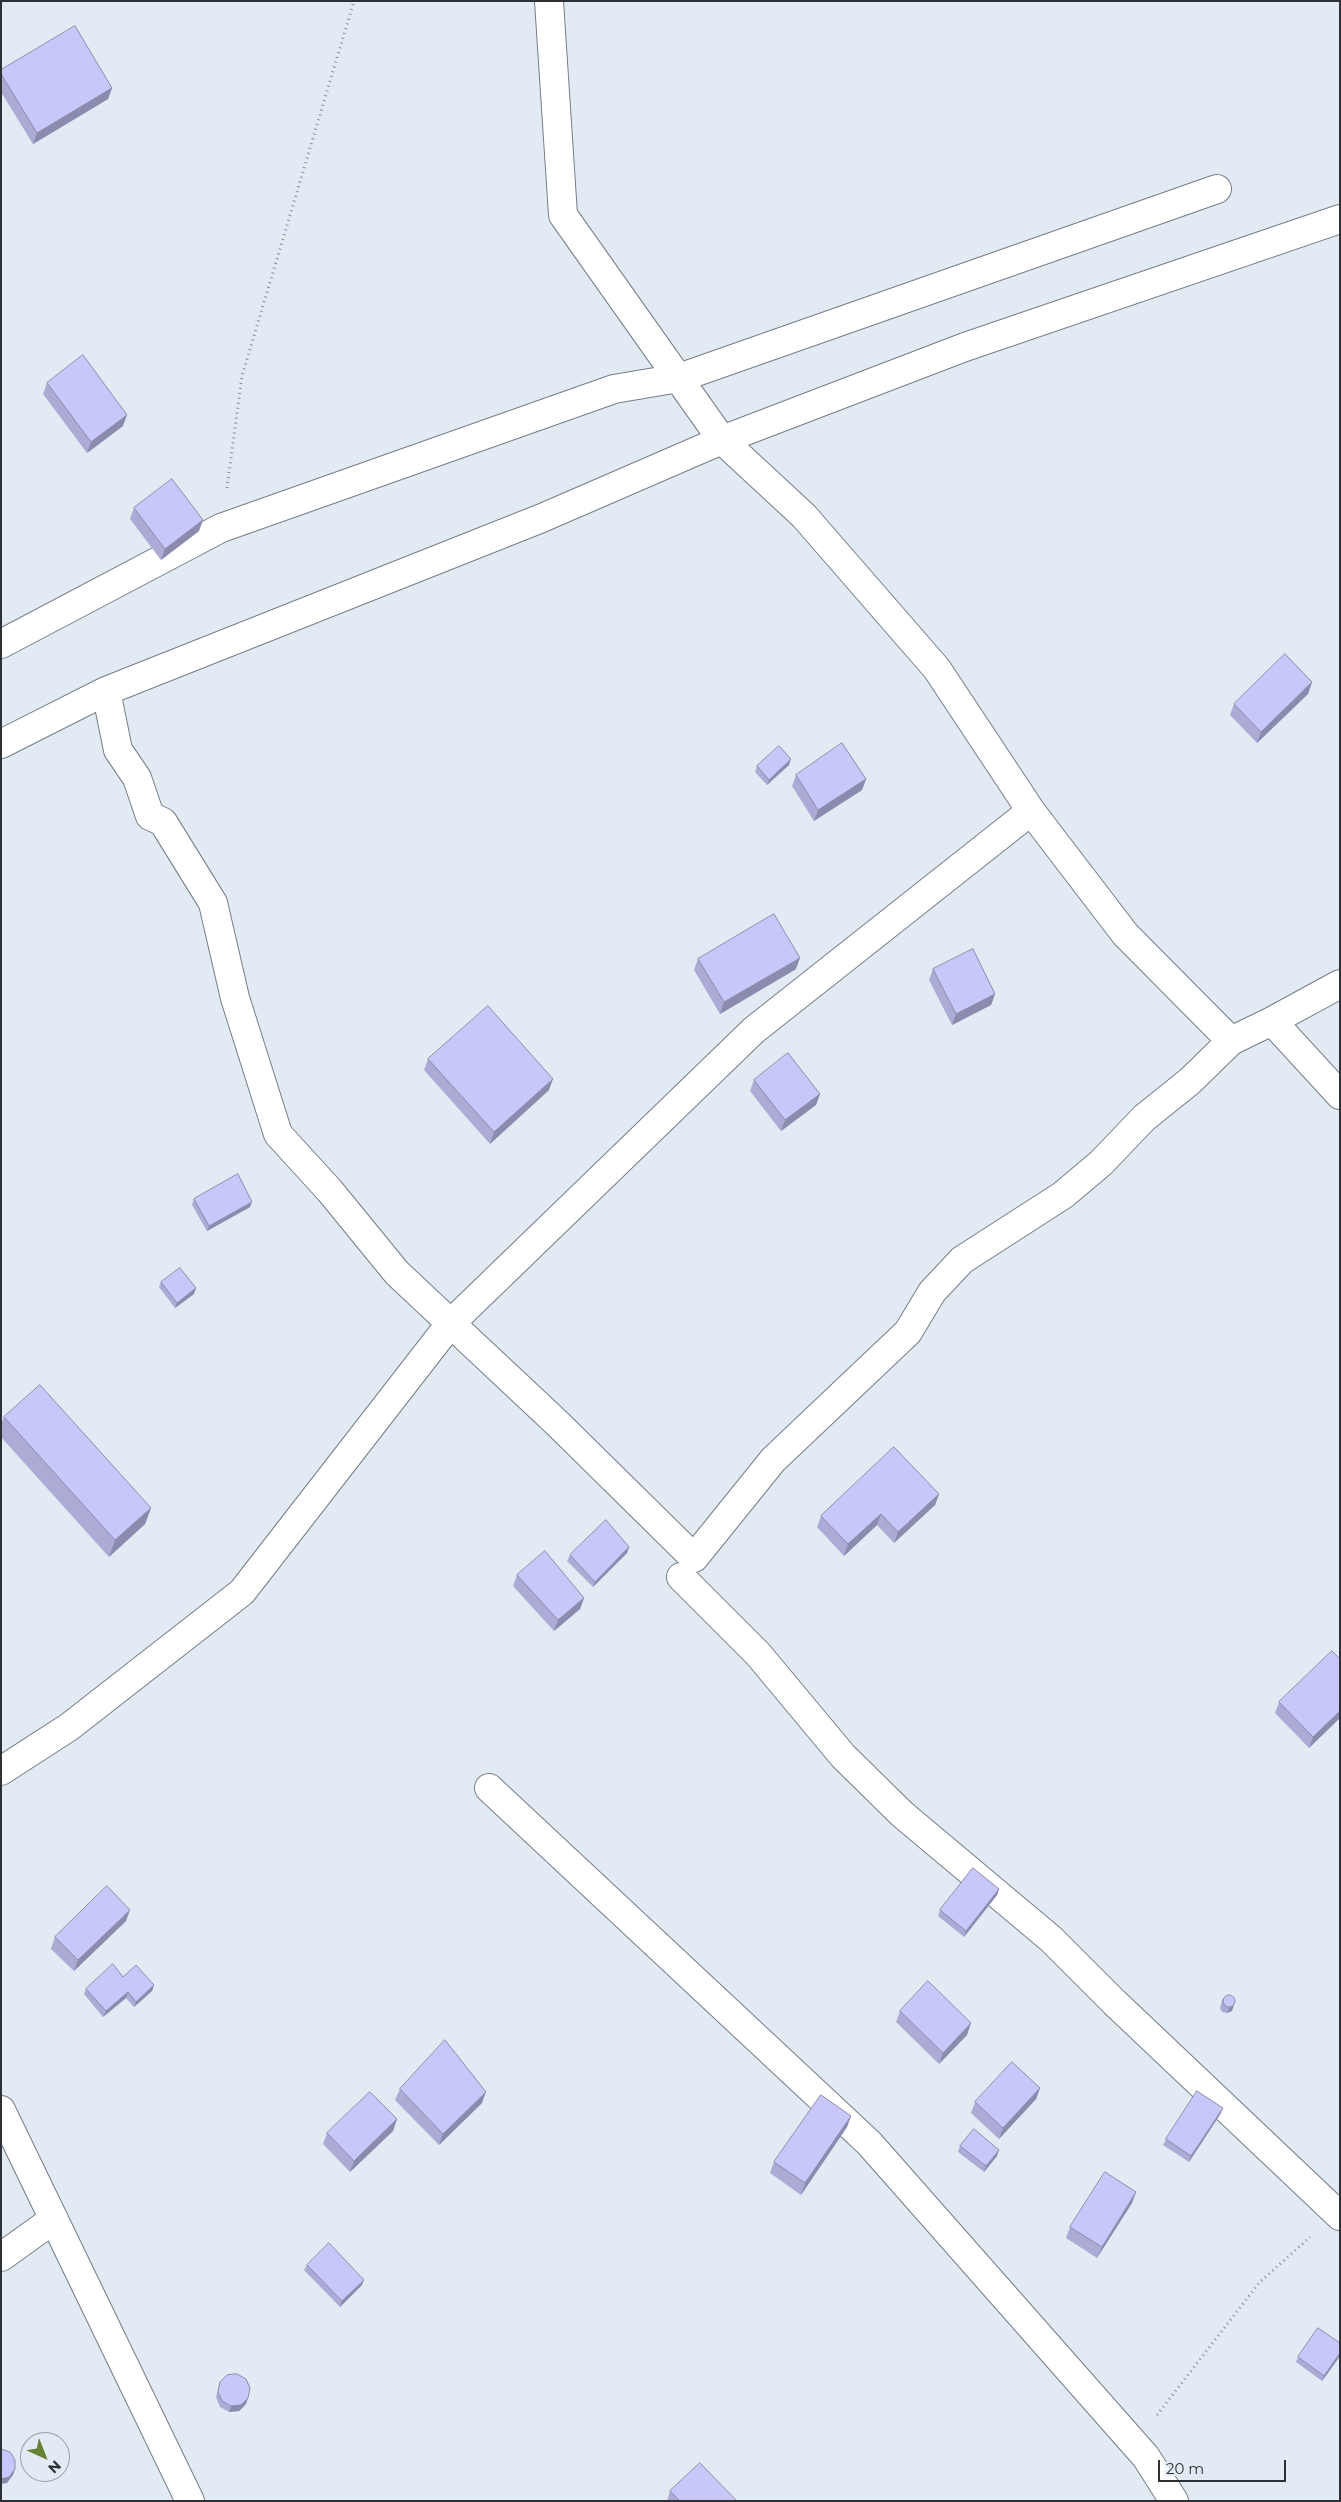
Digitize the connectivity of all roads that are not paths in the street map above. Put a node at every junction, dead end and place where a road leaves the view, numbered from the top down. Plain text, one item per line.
1 (549, 1) edge
2 (1217, 190) dead end
3 (1340, 219) edge
4 (679, 378) junction
5 (722, 440) junction
6 (1, 644) edge
7 (106, 691) junction
8 (1, 744) edge
9 (1031, 811) junction
10 (1340, 984) edge
11 (1272, 1021) junction
12 (1231, 1041) junction
13 (1340, 1095) edge
14 (450, 1324) junction
15 (681, 1577) dead end
16 (1, 1771) edge
17 (489, 1788) dead end
18 (1, 2110) edge
19 (1338, 2215) edge
20 (54, 2219) junction
21 (1, 2257) edge
22 (190, 2501) edge
23 (1174, 2501) edge

1 - 4 street
2 - 4 street
3 - 5 street
4 - 5 street
4 - 6 street
5 - 7 street
5 - 9 street
7 - 8 street
7 - 14 street
9 - 12 street
9 - 14 street
10 - 11 street
11 - 12 street
11 - 13 street
12 - 14 street
14 - 16 street
15 - 19 street
17 - 23 street
18 - 20 street
20 - 21 street
20 - 22 street

